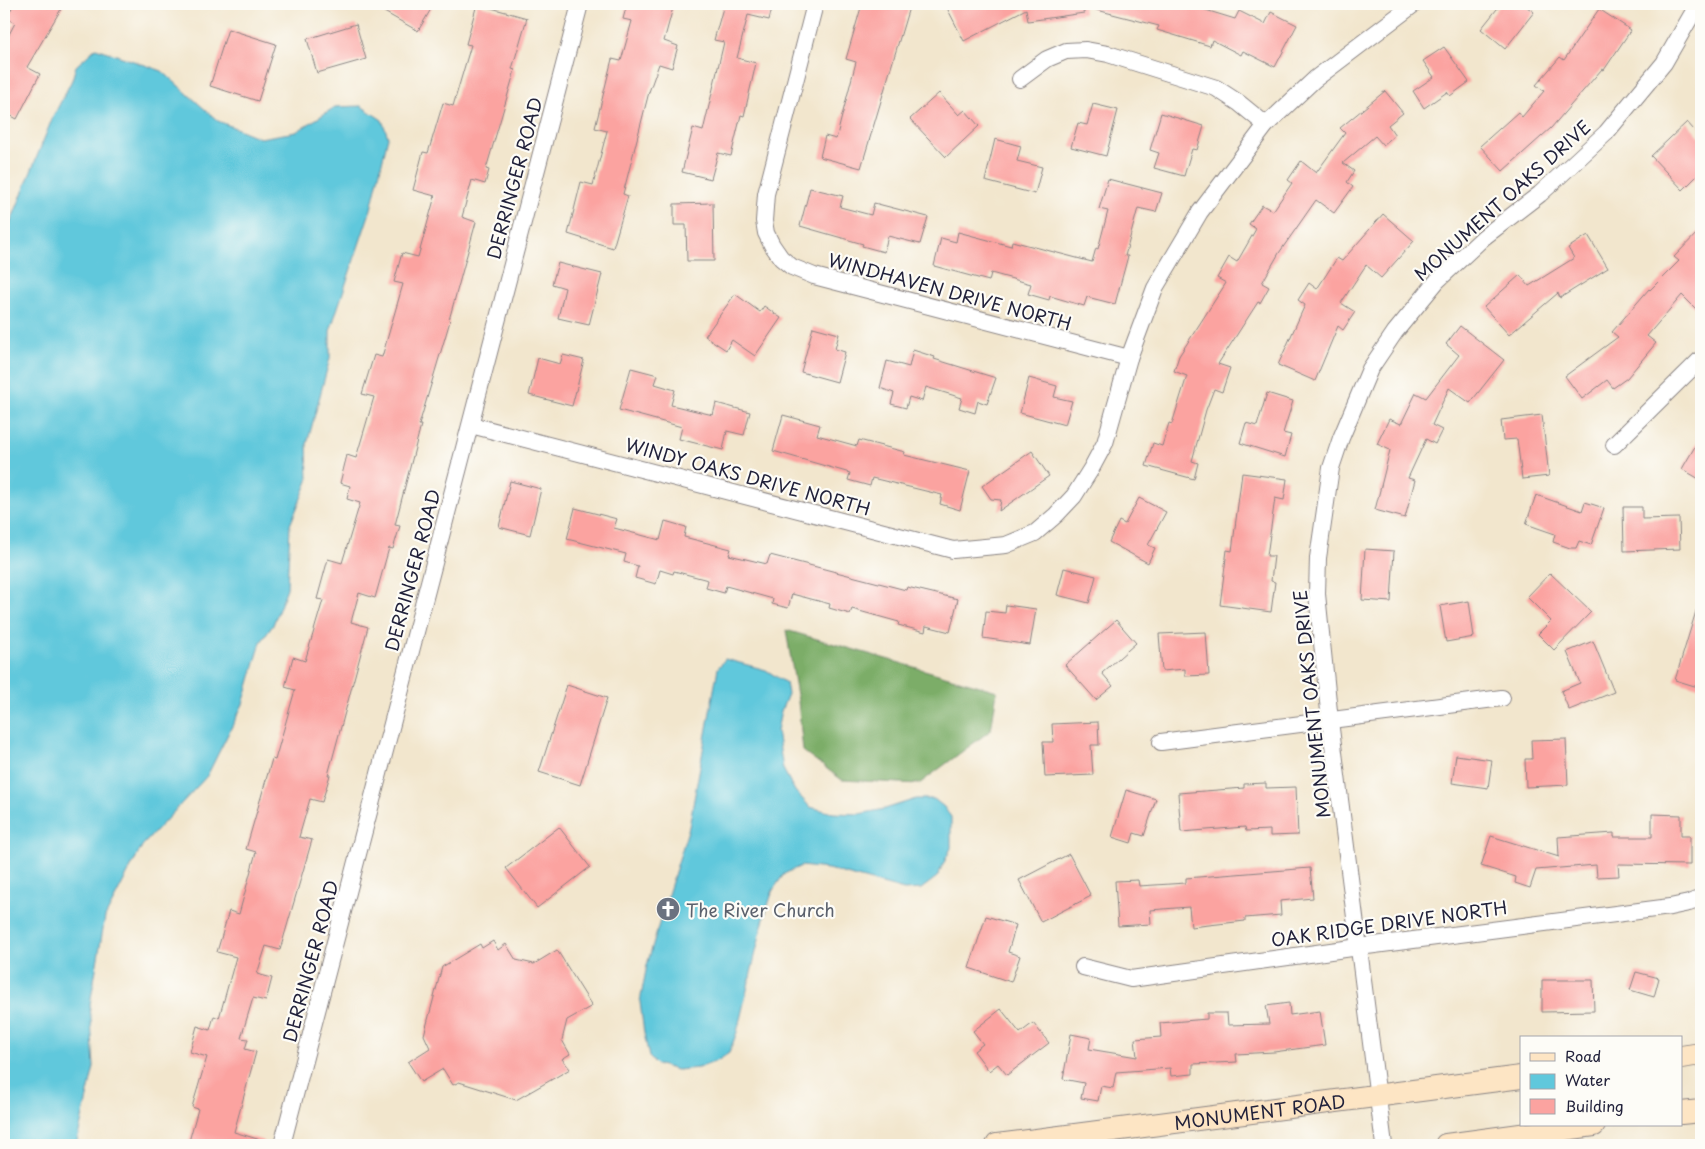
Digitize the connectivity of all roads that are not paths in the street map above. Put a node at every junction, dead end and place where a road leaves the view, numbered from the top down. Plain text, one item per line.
1 (580, 4) edge
2 (815, 4) edge
3 (1414, 4) edge
4 (1698, 4) edge
5 (1020, 79) dead end
6 (1266, 125) junction
7 (1129, 358) junction
8 (1701, 359) edge
9 (471, 425) junction
10 (1614, 445) dead end
11 (1502, 698) dead end
12 (1330, 721) junction
13 (1161, 742) dead end
14 (1701, 898) edge
15 (1359, 947) junction
16 (1083, 967) dead end
17 (1701, 1054) edge
18 (1682, 1057) edge
19 (1520, 1077) edge
20 (1378, 1095) junction
21 (1701, 1111) edge
22 (1682, 1114) edge
23 (1587, 1126) edge
24 (282, 1145) edge
25 (997, 1145) edge
26 (1384, 1145) edge
27 (1446, 1145) edge

1 - 9 street, DERRINGER ROAD
2 - 7 street, WINDHAVEN DRIVE NORTH
3 - 6 street, WINDY OAKS DRIVE NORTH
4 - 12 street, MONUMENT OAKS DRIVE
5 - 6 street
6 - 7 street, WINDY OAKS DRIVE NORTH
7 - 9 street, WINDY OAKS DRIVE NORTH
8 - 10 street
9 - 24 street, DERRINGER ROAD
11 - 12 street
12 - 13 street
12 - 15 street, MONUMENT OAKS DRIVE
14 - 15 street, OAK RIDGE DRIVE NORTH
15 - 16 street, OAK RIDGE DRIVE NORTH
15 - 20 street, MONUMENT OAKS DRIVE
17 - 18 main road
19 - 20 main road, MONUMENT ROAD
20 - 25 main road, MONUMENT ROAD
20 - 26 street, MONUMENT OAKS DRIVE
21 - 22 main road
23 - 27 main road

